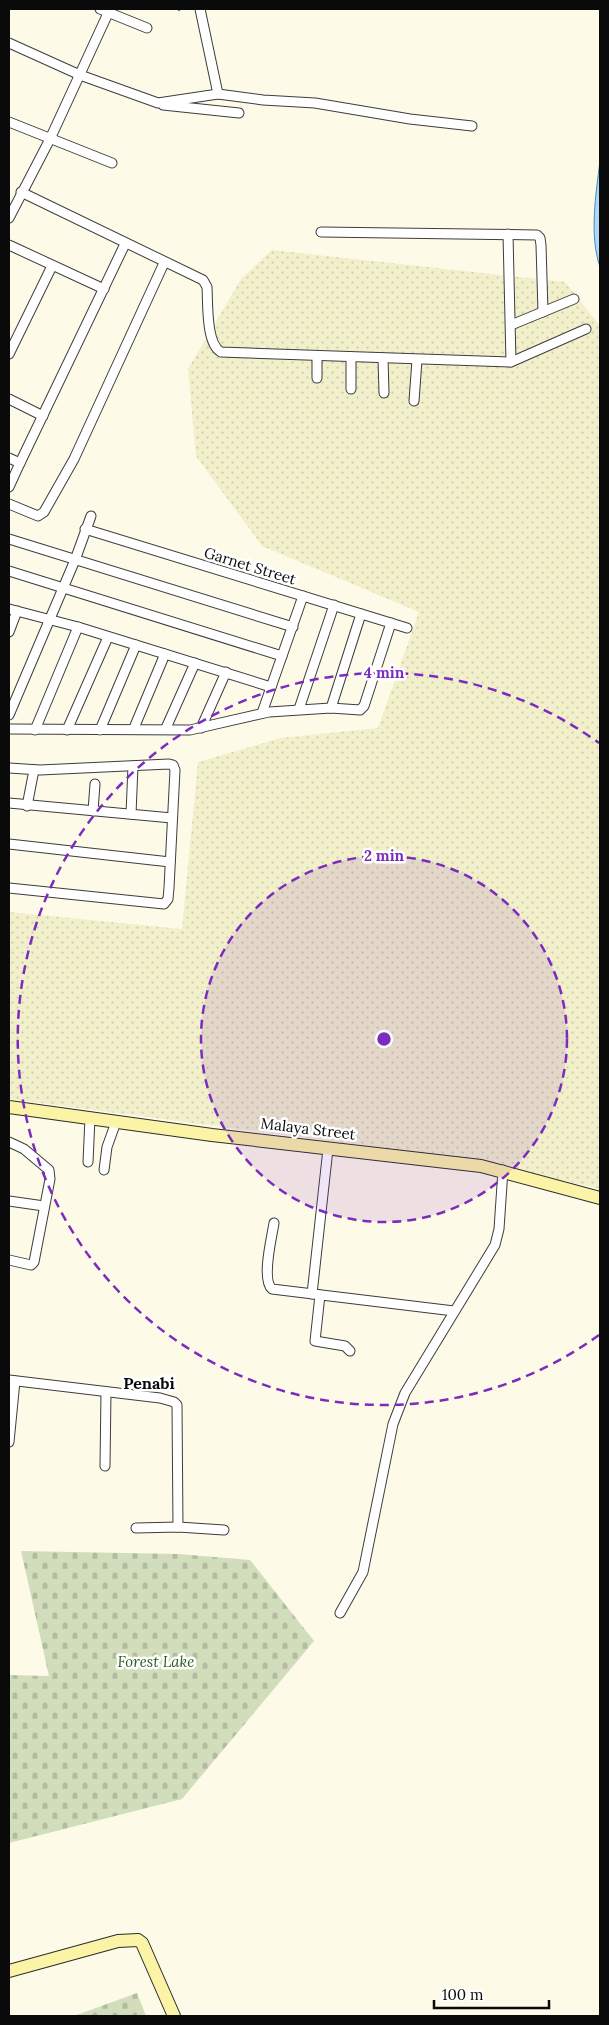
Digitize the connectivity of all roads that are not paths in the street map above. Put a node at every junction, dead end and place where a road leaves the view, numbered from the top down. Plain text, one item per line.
1 (100, 9) edge
2 (200, 9) edge
3 (109, 11) edge
4 (147, 28) dead end
5 (9, 43) edge
6 (80, 75) junction
7 (218, 94) junction
8 (158, 103) junction
9 (239, 113) dead end
10 (9, 122) edge
11 (472, 126) dead end
12 (50, 139) junction
13 (112, 163) dead end
14 (21, 192) junction
15 (9, 218) edge
16 (321, 232) dead end
17 (508, 234) junction
18 (125, 244) junction
19 (9, 245) edge
20 (164, 263) junction
21 (52, 266) junction
22 (104, 289) junction
23 (574, 298) dead end
24 (543, 312) junction
25 (511, 326) junction
26 (586, 329) dead end
27 (9, 354) edge
28 (317, 356) junction
29 (351, 357) junction
30 (383, 358) junction
31 (417, 360) junction
32 (511, 362) junction
33 (317, 378) dead end
34 (351, 389) dead end
35 (384, 394) dead end
36 (9, 399) edge
37 (414, 401) dead end
38 (42, 416) junction
39 (9, 458) edge
40 (20, 463) junction
41 (9, 487) edge
42 (9, 504) edge
43 (91, 516) dead end
44 (86, 530) junction
45 (9, 539) edge
46 (74, 560) junction
47 (9, 571) edge
48 (62, 587) junction
49 (304, 596) junction
50 (334, 605) junction
51 (13, 610) edge
52 (361, 614) junction
53 (48, 620) junction
54 (392, 623) junction
55 (78, 627) junction
56 (293, 627) junction
57 (407, 628) dead end
58 (9, 632) edge
59 (108, 637) junction
60 (136, 644) junction
61 (165, 654) junction
62 (282, 656) junction
63 (195, 663) junction
64 (226, 672) junction
65 (271, 687) junction
66 (331, 708) junction
67 (299, 709) junction
68 (262, 712) junction
69 (9, 715) edge
70 (134, 728) junction
71 (166, 728) junction
72 (201, 728) junction
73 (9, 729) edge
74 (35, 730) junction
75 (66, 730) junction
76 (100, 730) junction
77 (133, 766) junction
78 (9, 768) edge
79 (34, 770) junction
80 (95, 784) dead end
81 (9, 803) edge
82 (27, 806) junction
83 (93, 811) junction
84 (131, 814) junction
85 (172, 818) junction
86 (9, 844) edge
87 (170, 862) junction
88 (9, 888) edge
89 (9, 1108) edge
90 (90, 1118) junction
91 (116, 1122) junction
92 (9, 1142) edge
93 (328, 1149) junction
94 (88, 1162) dead end
95 (104, 1170) dead end
96 (503, 1170) junction
97 (600, 1198) edge
98 (9, 1201) edge
99 (44, 1206) junction
100 (274, 1223) dead end
101 (9, 1260) edge
102 (316, 1295) junction
103 (454, 1311) junction
104 (350, 1351) dead end
105 (12, 1380) edge
106 (106, 1392) junction
107 (9, 1442) edge
108 (105, 1466) dead end
109 (178, 1527) junction
110 (136, 1528) dead end
111 (224, 1530) dead end
112 (340, 1613) dead end
113 (9, 1971) edge
114 (174, 2016) edge

1 - 3 street
2 - 7 street
3 - 4 street
3 - 6 street
5 - 6 street
6 - 8 street
6 - 12 street
7 - 8 street
7 - 11 street
8 - 9 street
10 - 12 street
12 - 13 street
12 - 14 street
14 - 15 street
14 - 18 street
16 - 17 street
17 - 24 street
17 - 25 street
18 - 20 street
18 - 22 street
19 - 21 street
20 - 28 street
20 - 42 street
21 - 22 street
21 - 27 street
22 - 38 street
23 - 24 street
24 - 25 street
25 - 32 street
26 - 32 street
28 - 29 street
28 - 33 street
29 - 30 street
29 - 34 street
30 - 31 street
30 - 35 street
31 - 32 street
31 - 37 street
36 - 38 street
38 - 40 street
39 - 40 street
40 - 41 street
43 - 44 street
44 - 46 street
44 - 49 street, Garnet Street
45 - 46 street
46 - 48 street
46 - 56 street
47 - 48 street
48 - 53 street
48 - 62 street
49 - 50 street, Garnet Street
49 - 56 street
50 - 52 street, Garnet Street
50 - 67 street
51 - 53 street
51 - 58 street
52 - 54 street, Garnet Street
52 - 66 street
53 - 55 street
53 - 69 street
54 - 57 street, Garnet Street
54 - 66 street
55 - 59 street
55 - 74 street
56 - 62 street
59 - 60 street
59 - 75 street
60 - 61 street
60 - 76 street
61 - 63 street
61 - 70 street
62 - 65 street
63 - 64 street
63 - 71 street
64 - 65 street
64 - 72 street
65 - 68 street
66 - 67 street
67 - 68 street
68 - 72 street
70 - 71 street
70 - 76 street
71 - 72 street
73 - 74 street
74 - 75 street
75 - 76 street
77 - 79 street
77 - 84 street
77 - 85 street
78 - 79 street
79 - 82 street
80 - 83 street
81 - 82 street
82 - 83 street
83 - 84 street
84 - 85 street
85 - 87 street
86 - 87 street
87 - 88 street
89 - 90 street, Malaya Street
90 - 91 street, Malaya Street
90 - 94 street
91 - 93 street, Malaya Street
91 - 95 street
92 - 99 street
93 - 96 street, Malaya Street
93 - 102 street
96 - 97 street, Malaya Street
96 - 103 street
98 - 99 street
99 - 101 street
100 - 102 street
102 - 103 street
102 - 104 street
103 - 112 street
105 - 106 street
105 - 107 street
106 - 108 street
106 - 109 street
109 - 110 street
109 - 111 street
113 - 114 street

